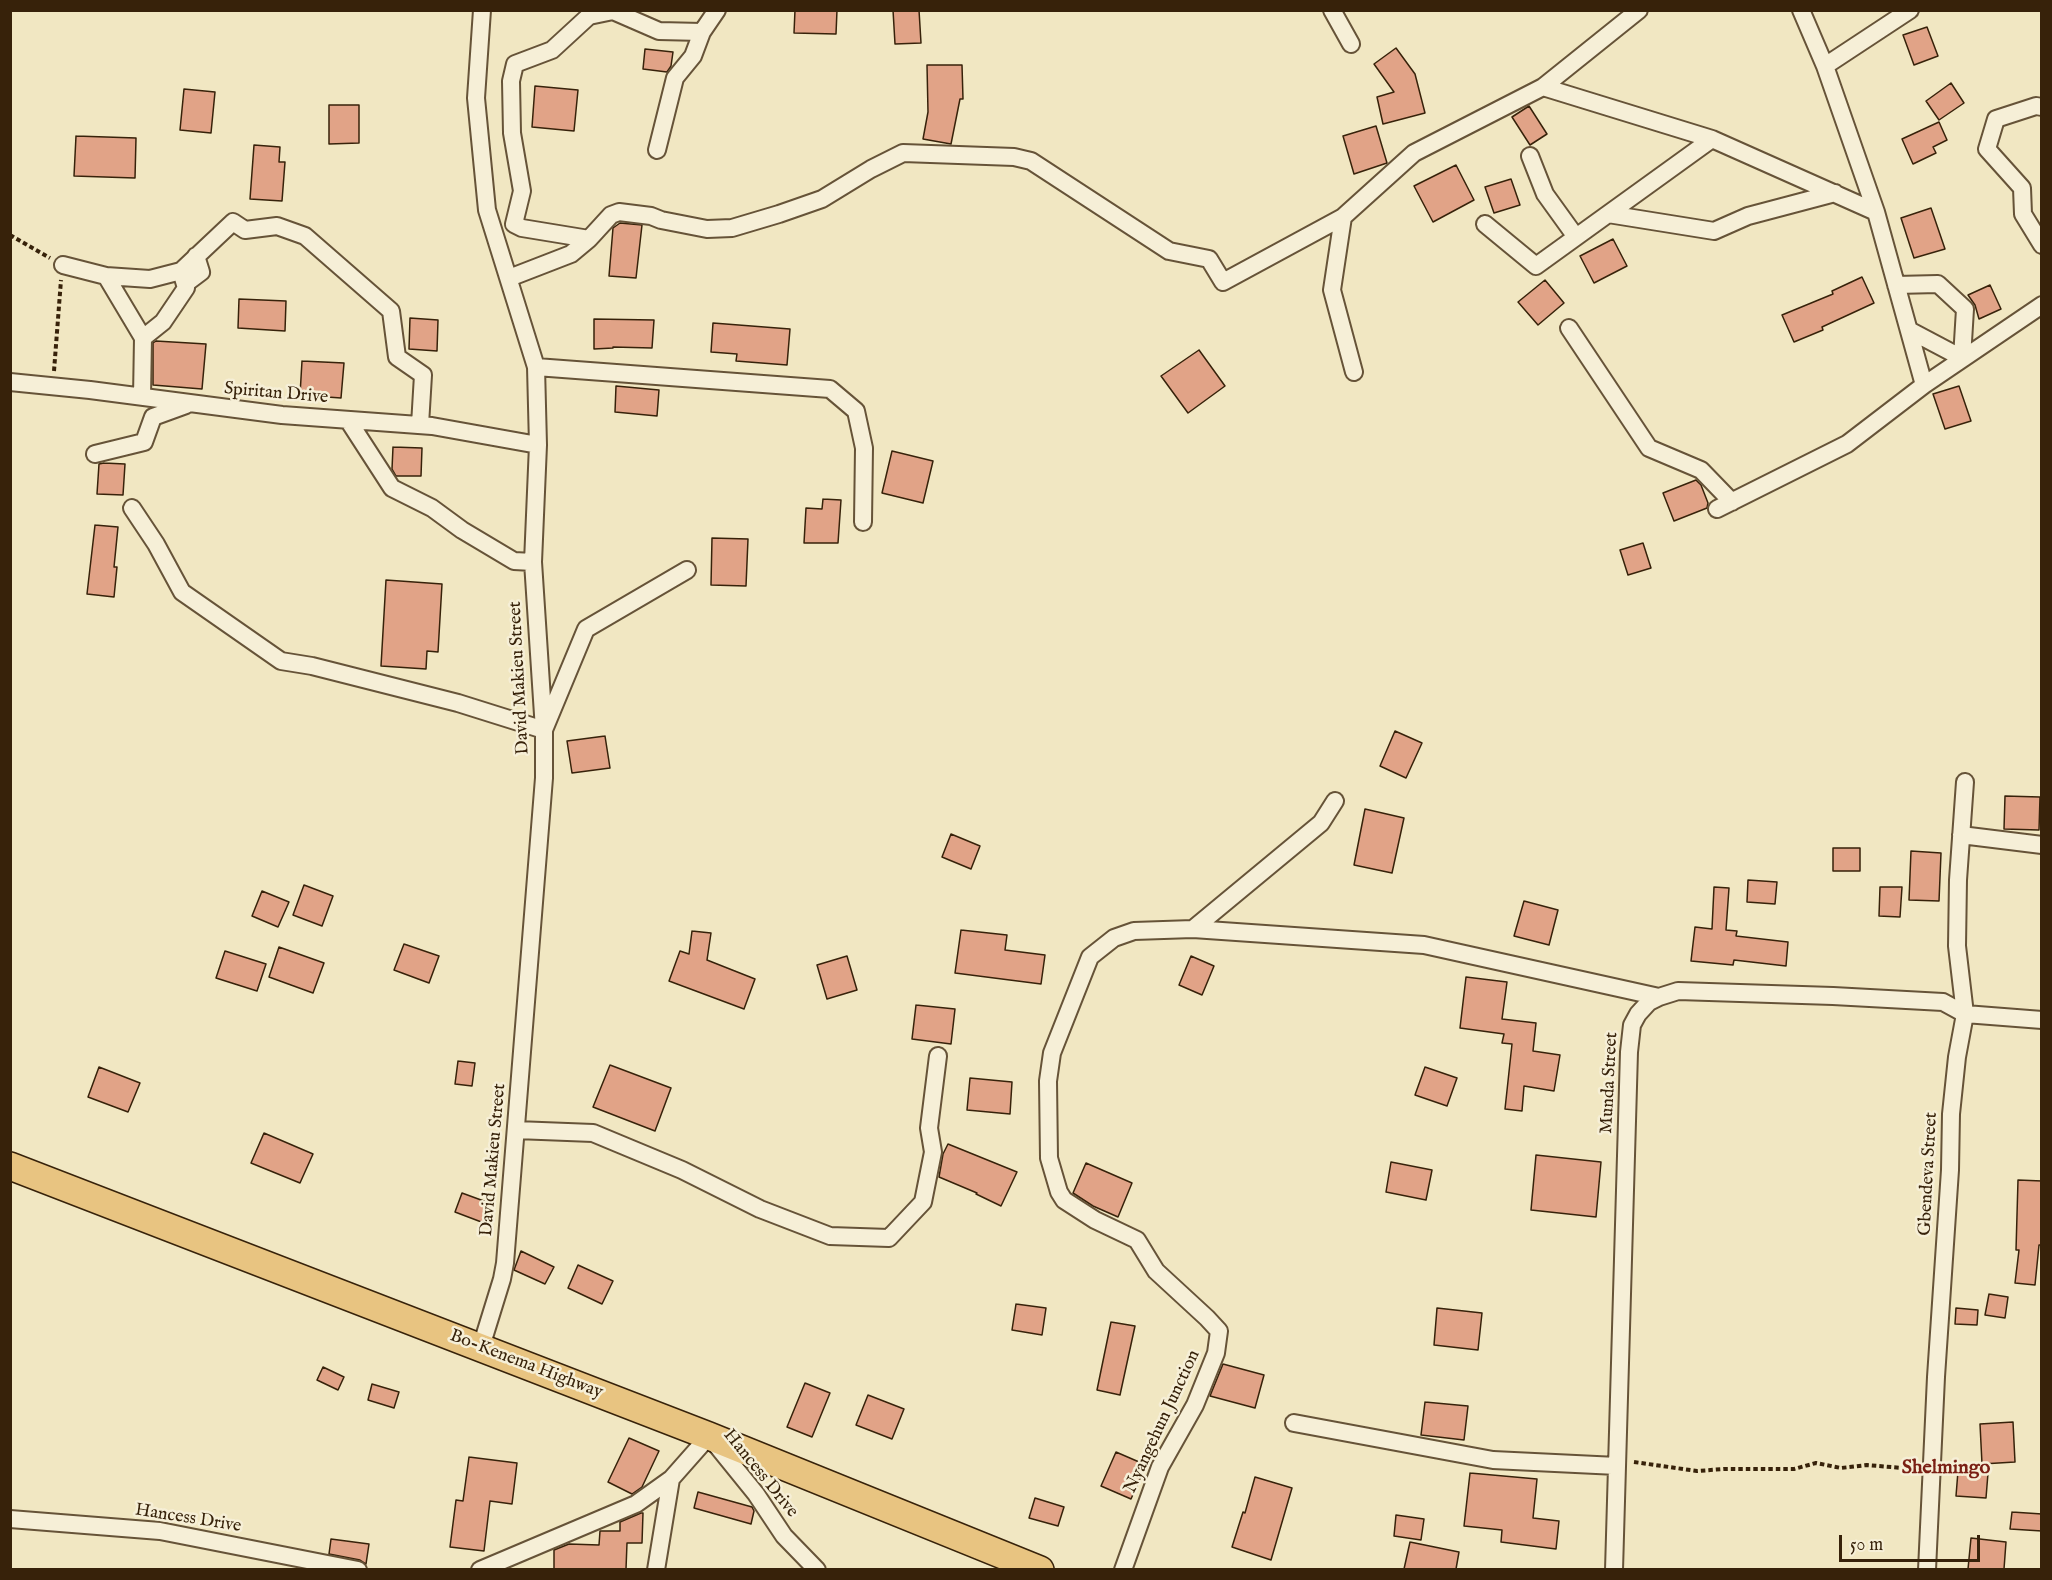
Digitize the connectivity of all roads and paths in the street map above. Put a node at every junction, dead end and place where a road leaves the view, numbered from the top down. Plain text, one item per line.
1 (482, 10) edge
2 (717, 10) edge
3 (1332, 10) edge
4 (1639, 10) edge
5 (1801, 10) edge
6 (1910, 10) edge
7 (702, 32) junction
8 (1351, 44) dead end
9 (1825, 66) junction
10 (1543, 87) junction
11 (2042, 107) edge
12 (1712, 139) junction
13 (657, 150) dead end
14 (1530, 156) dead end
15 (1835, 193) junction
16 (1876, 213) junction
17 (1608, 214) junction
18 (1343, 217) junction
19 (1485, 224) dead end
20 (10, 235) edge
21 (1576, 237) junction
22 (589, 240) junction
23 (2042, 245) edge
24 (63, 265) junction
25 (106, 276) junction
26 (183, 277) junction
27 (508, 278) junction
28 (1896, 285) junction
29 (2042, 305) edge
30 (1569, 328) dead end
31 (1909, 330) junction
32 (143, 338) junction
33 (1962, 358) junction
34 (536, 367) junction
35 (1354, 372) dead end
36 (10, 382) edge
37 (1924, 385) junction
38 (52, 386) junction
39 (141, 397) junction
40 (187, 404) junction
41 (348, 420) junction
42 (420, 425) junction
43 (538, 445) junction
44 (95, 454) dead end
45 (132, 508) dead end
46 (863, 522) dead end
47 (533, 562) junction
48 (687, 570) dead end
49 (544, 730) junction
50 (1965, 782) dead end
51 (1335, 801) dead end
52 (1961, 835) junction
53 (2042, 845) edge
54 (1193, 929) junction
55 (1659, 997) junction
56 (1965, 1014) junction
57 (2042, 1020) edge
58 (938, 1056) dead end
59 (516, 1130) junction
60 (10, 1166) edge
61 (481, 1347) junction
62 (1293, 1423) dead end
63 (709, 1436) junction
64 (1617, 1462) junction
65 (1931, 1470) junction
66 (671, 1479) junction
67 (10, 1519) edge
68 (358, 1569) edge
69 (480, 1569) edge
70 (656, 1569) edge
71 (817, 1569) edge
72 (1040, 1569) edge
73 (1123, 1569) edge
74 (1614, 1569) edge
75 (1927, 1569) edge

1 - 27 street, David Makieu Street
2 - 7 street
3 - 8 street
4 - 10 street
5 - 9 street
6 - 9 street
7 - 13 street
7 - 22 street
9 - 16 street
10 - 12 street
10 - 18 street
11 - 23 street
12 - 15 street
12 - 17 street
14 - 21 street
15 - 16 street
15 - 17 street
16 - 28 street
17 - 21 street
18 - 22 street
18 - 35 street
19 - 21 street
20 - 24 path
22 - 27 street
24 - 25 street
24 - 38 path
25 - 26 street
25 - 32 street
26 - 32 street
26 - 42 street
27 - 34 street, David Makieu Street
28 - 31 street
28 - 33 street
29 - 33 street
30 - 37 street
31 - 33 street
31 - 37 street
32 - 39 street
33 - 37 street
34 - 43 street, David Makieu Street
34 - 46 street
36 - 38 street, Spiritan Drive
38 - 39 street, Spiritan Drive
39 - 40 street, Spiritan Drive
40 - 41 street, Spiritan Drive
40 - 44 street
41 - 42 street, Spiritan Drive
41 - 47 street
42 - 43 street, Spiritan Drive
43 - 47 street, David Makieu Street
45 - 49 street
47 - 49 street, David Makieu Street
48 - 49 street
49 - 59 street, David Makieu Street
50 - 52 street, Gbendeva Street
51 - 54 street
52 - 53 street
52 - 56 street, Gbendeva Street
54 - 55 street
54 - 73 street, Nyangehun Junction
55 - 56 street, Munda Street
55 - 64 street, Munda Street
56 - 57 street, Munda Street
56 - 65 street, Gbendeva Street
58 - 59 street
59 - 61 street, David Makieu Street
60 - 61 highway, Bo-Kenema Highway
61 - 63 highway, Bo-Kenema Highway
62 - 64 street
63 - 66 street, Hancess Drive
63 - 71 street, Hancess Drive
63 - 72 highway, Bo-Kenema Highway
64 - 65 path
64 - 74 street, Munda Street
65 - 75 street, Gbendeva Street
66 - 69 street, Hancess Drive
66 - 70 street
67 - 68 street, Hancess Drive

